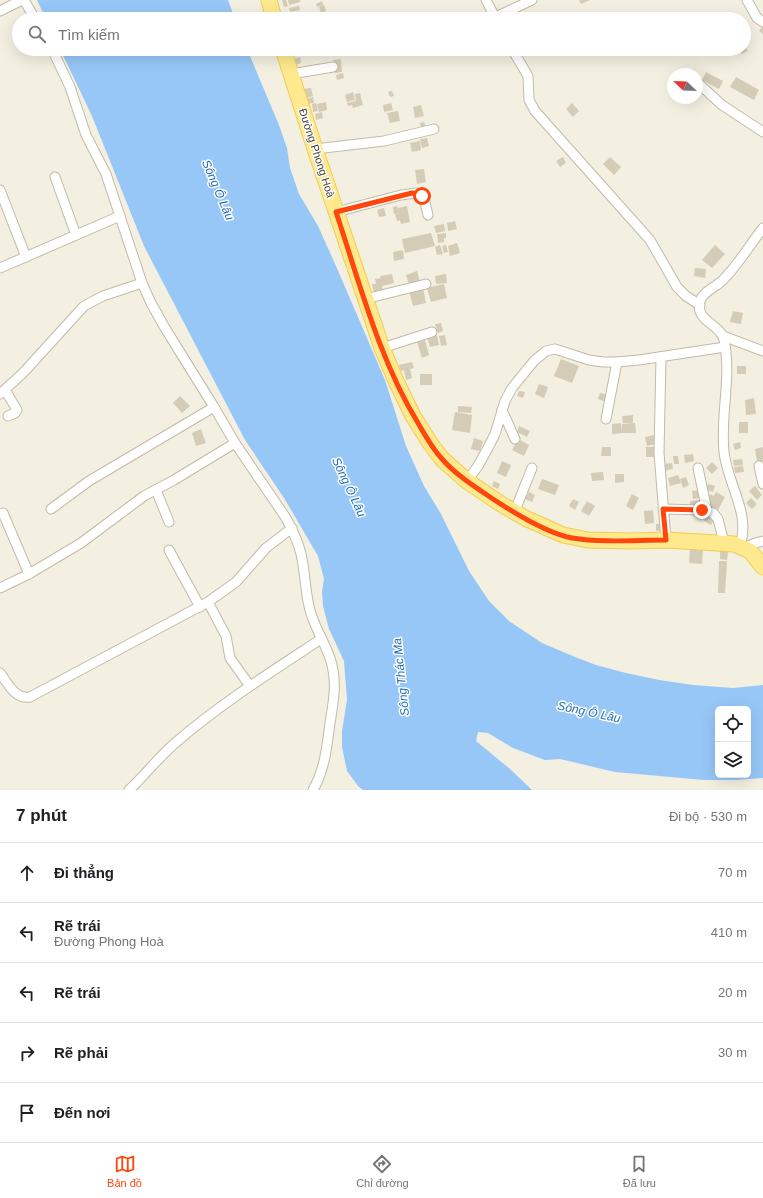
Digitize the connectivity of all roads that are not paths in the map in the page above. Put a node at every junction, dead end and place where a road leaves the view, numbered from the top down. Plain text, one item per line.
1 (23, 0) edge
2 (269, 0) edge
3 (486, 0) edge
4 (532, 0) edge
5 (747, 0) edge
6 (0, 11) edge
7 (30, 12) edge
8 (272, 12) edge
9 (492, 12) edge
10 (505, 12) edge
11 (763, 22) edge
12 (55, 56) edge
13 (285, 56) edge
14 (516, 56) edge
15 (333, 67) dead end
16 (291, 74) junction
17 (703, 88) edge
18 (434, 129) dead end
19 (763, 132) edge
20 (315, 149) junction
21 (55, 177) dead end
22 (0, 190) edge
23 (336, 212) junction
24 (428, 215) dead end
25 (120, 216) junction
26 (763, 228) edge
27 (76, 235) junction
28 (26, 257) junction
29 (0, 268) edge
30 (142, 283) junction
31 (426, 284) dead end
32 (364, 299) junction
33 (700, 305) junction
34 (432, 332) dead end
35 (723, 336) junction
36 (725, 347) junction
37 (382, 348) junction
38 (763, 351) edge
39 (661, 357) junction
40 (617, 362) junction
41 (3, 392) edge
42 (214, 407) junction
43 (502, 410) junction
44 (8, 416) dead end
45 (606, 419) dead end
46 (515, 439) dead end
47 (235, 443) junction
48 (759, 466) dead end
49 (532, 468) dead end
50 (698, 468) dead end
51 (467, 481) junction
52 (763, 484) edge
53 (156, 490) junction
54 (51, 509) dead end
55 (663, 509) junction
56 (707, 511) junction
57 (514, 512) junction
58 (2, 513) dead end
59 (169, 522) dead end
60 (292, 528) junction
61 (666, 540) junction
62 (763, 541) edge
63 (724, 542) junction
64 (742, 547) junction
65 (169, 550) dead end
66 (763, 567) edge
67 (29, 574) junction
68 (0, 588) edge
69 (204, 604) junction
70 (321, 639) junction
71 (0, 673) edge
72 (250, 686) junction
73 (129, 790) edge
74 (313, 790) edge

1 - 6 street
1 - 7 street
2 - 8 main road
3 - 9 street
4 - 10 street
5 - 11 street
12 - 25 street
13 - 16 main road, Đường Phong Hoà
14 - 33 street
15 - 16 street
16 - 20 main road, Đường Phong Hoà
17 - 19 street
18 - 20 street
20 - 23 main road, Đường Phong Hoà
21 - 27 street
22 - 28 street
23 - 24 street
23 - 32 main road, Đường Phong Hoà
25 - 27 street
25 - 30 street
26 - 33 street
27 - 28 street
28 - 29 street
30 - 41 street
30 - 42 street
31 - 32 street
32 - 37 main road, Đường Phong Hoà
33 - 35 street
34 - 37 street
35 - 36 street
35 - 38 street
36 - 39 street
36 - 64 street
37 - 51 main road, Đường Phong Hoà
39 - 40 street
39 - 55 street
40 - 43 street
40 - 45 street
41 - 44 street
42 - 47 street
42 - 54 street
43 - 46 street
43 - 51 street
47 - 53 street
47 - 60 street
48 - 52 street
49 - 57 street
50 - 56 street
51 - 57 main road, Đường Phong Hoà
53 - 59 street
53 - 67 street
55 - 56 street
55 - 61 street
56 - 63 street
57 - 61 main road, Đường Phong Hoà
58 - 67 street
60 - 69 street
60 - 70 street
61 - 63 main road, Đường Phong Hoà
62 - 64 street
63 - 64 main road, Đường Phong Hoà
64 - 66 main road
65 - 69 street
67 - 68 street
69 - 71 street
69 - 72 street
70 - 72 street
70 - 74 street
72 - 73 street

